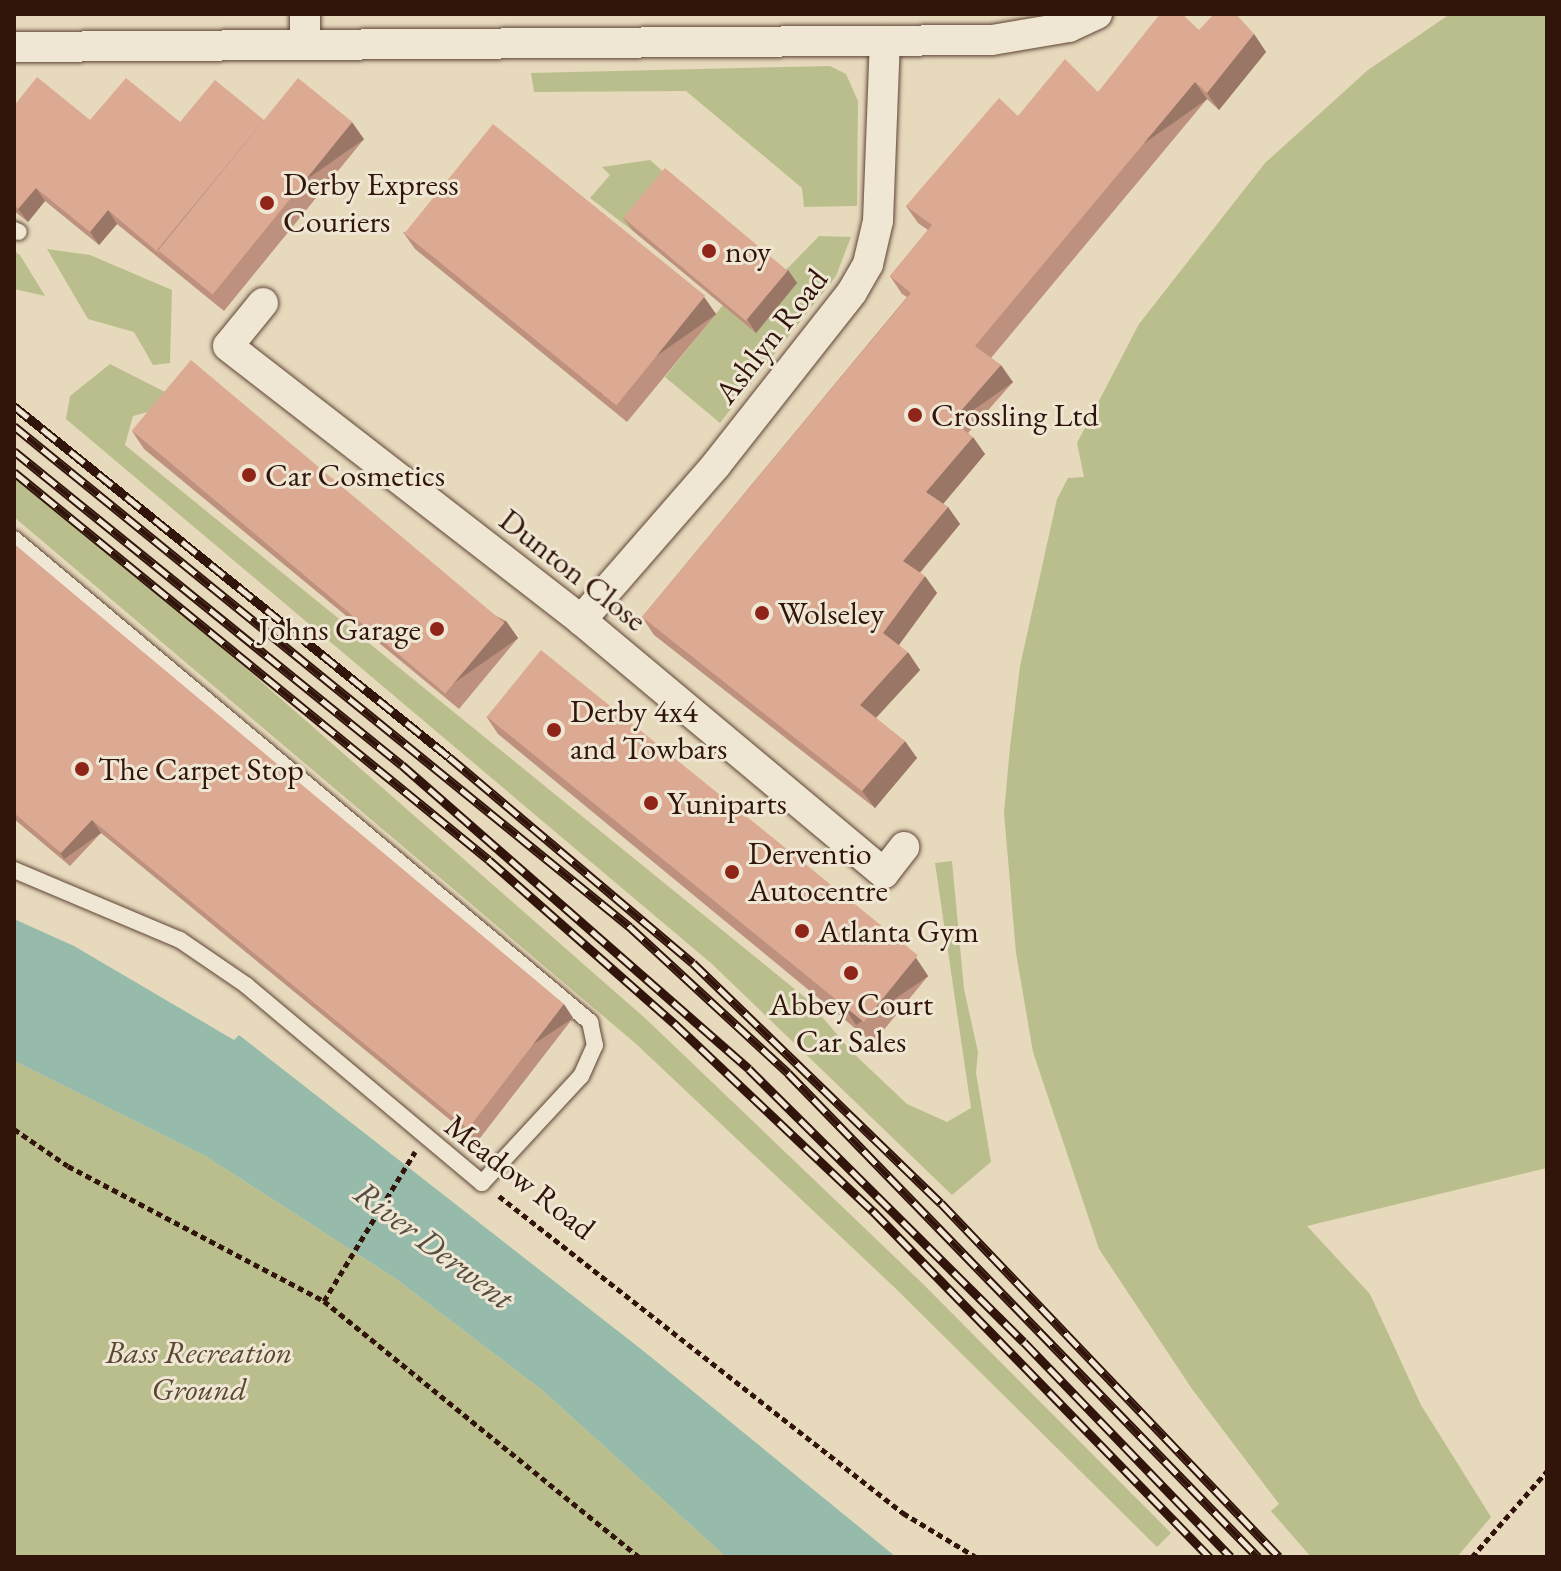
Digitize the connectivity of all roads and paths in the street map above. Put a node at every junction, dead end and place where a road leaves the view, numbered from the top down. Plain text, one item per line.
1 (1097, 14) edge
2 (305, 28) edge
3 (885, 41) junction
4 (14, 47) edge
5 (263, 303) dead end
6 (14, 539) edge
7 (581, 620) junction
8 (904, 847) dead end
9 (14, 870) edge
10 (14, 1129) edge
11 (415, 1153) dead end
12 (482, 1183) junction
13 (324, 1301) junction
14 (1547, 1471) edge
15 (639, 1557) edge
16 (976, 1557) edge
17 (1472, 1557) edge

1 - 3 street
2 - 3 street
2 - 4 street
3 - 7 street, Ashlyn Road
5 - 7 street, Dunton Close
6 - 12 lane
7 - 8 street, Dunton Close
9 - 12 lane, Meadow Road
10 - 13 path
11 - 13 path
12 - 16 path, Meadow Road
13 - 15 path
14 - 17 path

